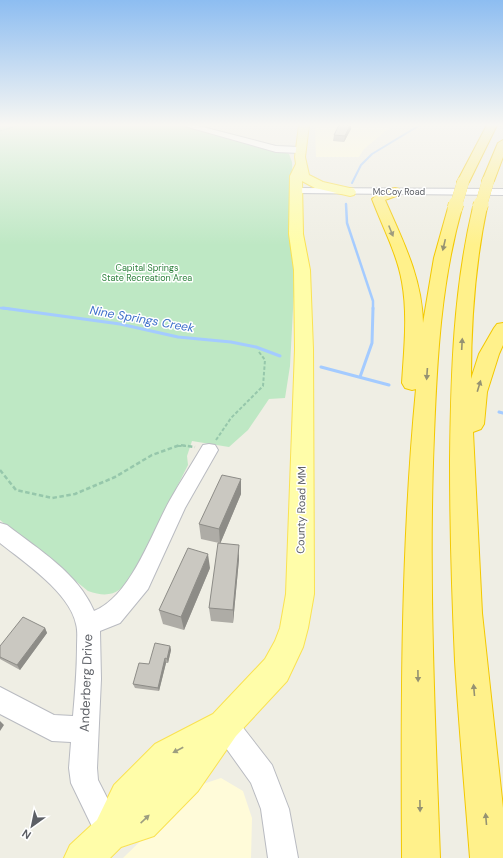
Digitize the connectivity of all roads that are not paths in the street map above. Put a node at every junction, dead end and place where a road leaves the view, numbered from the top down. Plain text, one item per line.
1 (301, 165) joint
2 (472, 165) edge
3 (494, 165) edge
4 (304, 176) junction
5 (350, 192) junction
6 (503, 192) edge
7 (301, 195) junction
8 (386, 196) junction
9 (503, 199) edge
10 (503, 328) edge
11 (209, 450) road end
12 (0, 531) edge
13 (418, 603) junction
14 (468, 607) junction
15 (88, 625) junction
16 (0, 700) edge
17 (225, 725) junction
18 (85, 730) junction
19 (110, 833) junction
20 (84, 858) edge
21 (283, 858) edge
22 (421, 858) edge
23 (489, 858) edge

1 - 4 main road, County Road MM
1 - 7 main road, County Road MM
2 -> 13 highway, bridge
14 -> 3 highway, bridge
4 - 5 main road
4 - 7 main road, County Road MM
5 - 7 street, McCoy Road
5 - 8 street, McCoy Road
6 - 8 street, McCoy Road
7 - 8 street, McCoy Road
7 - 17 main road, County Road MM
8 - 9 street, McCoy Road
8 -> 13 highway
14 -> 10 highway
11 - 15 street, Anderberg Drive
12 - 15 street
13 -> 22 highway
23 -> 14 highway
15 - 18 street, Anderberg Drive
16 - 18 street
17 - 19 main road, County Road MM
17 - 21 street
18 - 19 street, Anderberg Drive
19 - 20 main road

